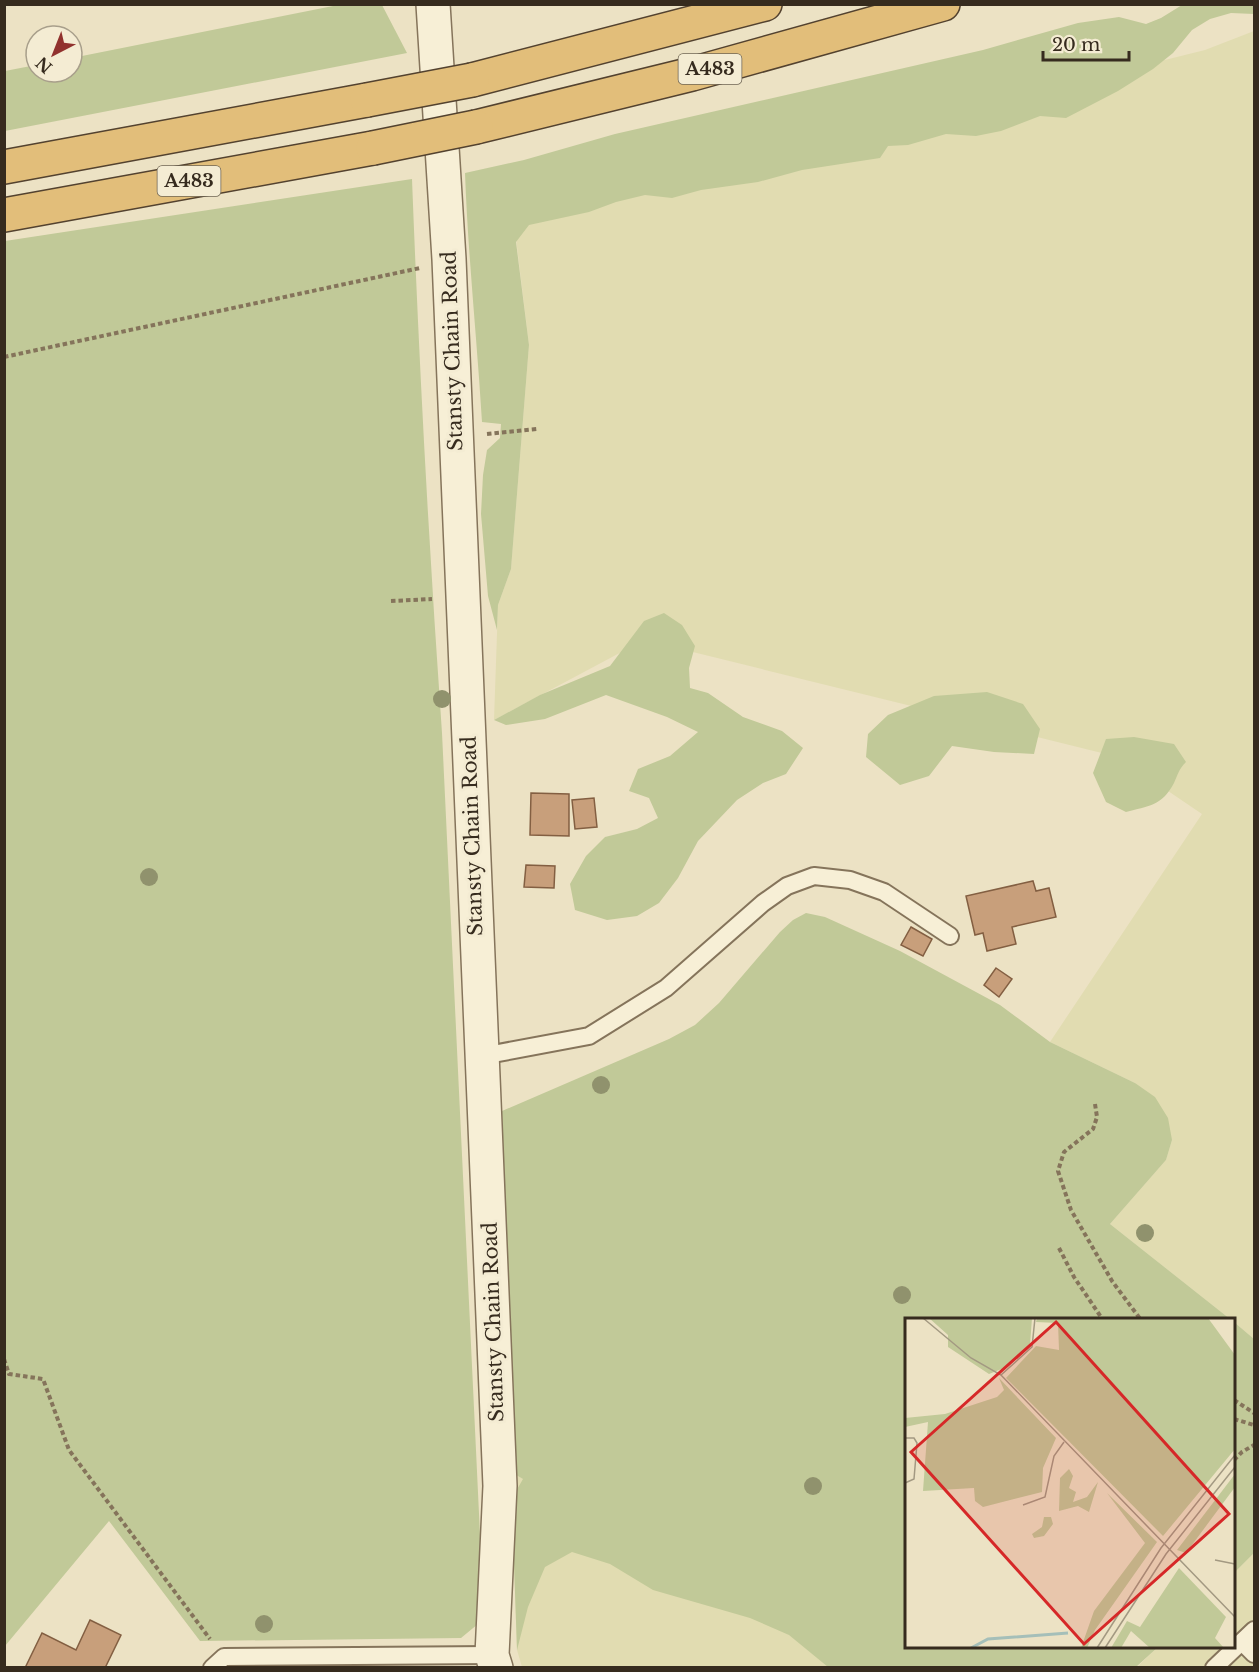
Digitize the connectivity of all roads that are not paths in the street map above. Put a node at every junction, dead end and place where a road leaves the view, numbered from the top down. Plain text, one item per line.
1 (433, 4) edge
2 (765, 4) edge
3 (943, 4) edge
4 (4, 167) edge
5 (4, 215) edge
6 (950, 936) dead end
7 (482, 1056) junction
8 (1254, 1630) edge
9 (1242, 1642) junction
10 (1254, 1654) edge
11 (494, 1661) edge
12 (218, 1662) edge
13 (1214, 1668) edge

1 - 7 street, Stansty Chain Road
2 - 4 highway, A483, bridge
3 - 5 highway, A483, bridge
6 - 7 lane
7 - 11 street, Stansty Chain Road
8 - 9 lane
9 - 10 lane
9 - 13 lane
11 - 12 lane

